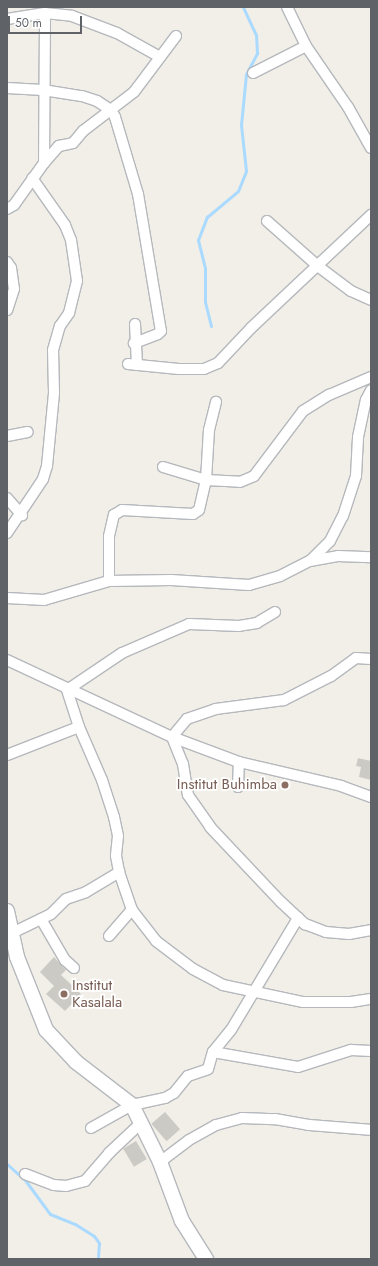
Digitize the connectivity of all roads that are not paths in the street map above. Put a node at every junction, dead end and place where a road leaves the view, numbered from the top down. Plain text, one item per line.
1 (287, 7) edge
2 (44, 13) junction
3 (7, 19) edge
4 (176, 36) dead end
5 (306, 46) junction
6 (160, 57) junction
7 (253, 73) dead end
8 (7, 88) edge
9 (43, 90) junction
10 (111, 110) junction
11 (371, 148) edge
12 (44, 163) junction
13 (32, 178) junction
14 (7, 209) edge
15 (371, 216) edge
16 (267, 221) dead end
17 (7, 262) edge
18 (319, 267) junction
19 (371, 300) edge
20 (7, 310) edge
21 (135, 324) dead end
22 (134, 343) junction
23 (371, 377) edge
24 (371, 390) edge
25 (216, 402) dead end
26 (28, 432) dead end
27 (7, 436) edge
28 (163, 467) dead end
29 (206, 480) junction
30 (7, 498) edge
31 (22, 514) junction
32 (7, 534) edge
33 (371, 557) edge
34 (310, 561) junction
35 (109, 581) junction
36 (7, 598) edge
37 (275, 612) dead end
38 (371, 659) edge
39 (7, 660) edge
40 (67, 690) junction
41 (79, 727) junction
42 (172, 736) junction
43 (7, 755) edge
44 (238, 762) junction
45 (238, 788) dead end
46 (371, 797) edge
47 (119, 872) junction
48 (132, 910) junction
49 (7, 911) edge
50 (298, 918) junction
51 (41, 919) junction
52 (371, 930) edge
53 (12, 933) junction
54 (109, 936) dead end
55 (74, 968) dead end
56 (254, 992) junction
57 (371, 999) edge
58 (371, 1051) edge
59 (213, 1052) junction
60 (132, 1105) junction
61 (141, 1123) junction
62 (90, 1128) dead end
63 (371, 1130) edge
64 (160, 1162) junction
65 (25, 1174) dead end
66 (206, 1259) edge

1 - 5 street
2 - 3 street
2 - 6 street
2 - 9 street
4 - 6 street
5 - 7 street
5 - 11 street
6 - 10 street
8 - 9 street
9 - 10 street
9 - 12 street
10 - 12 street
10 - 22 street
12 - 13 street
13 - 14 street
13 - 31 street
15 - 18 street
16 - 18 street
17 - 20 street
18 - 19 street
18 - 22 street
21 - 22 street
23 - 29 street
24 - 34 street
25 - 29 street
26 - 27 street
28 - 29 street
29 - 35 street
30 - 31 street
31 - 32 street
33 - 34 street
34 - 35 street
35 - 36 street
37 - 40 street
38 - 42 street
39 - 40 street
40 - 41 street
40 - 42 street
41 - 43 street
41 - 47 street
42 - 44 street
42 - 50 street
44 - 45 street
44 - 46 street
47 - 48 street
47 - 51 street
48 - 54 street
48 - 56 street
49 - 53 street
50 - 52 street
50 - 56 street
51 - 53 street
51 - 55 street
53 - 60 street
56 - 57 street
56 - 59 street
58 - 59 street
59 - 60 street
60 - 61 street
60 - 62 street
61 - 64 street
61 - 65 street
63 - 64 street
64 - 66 street

